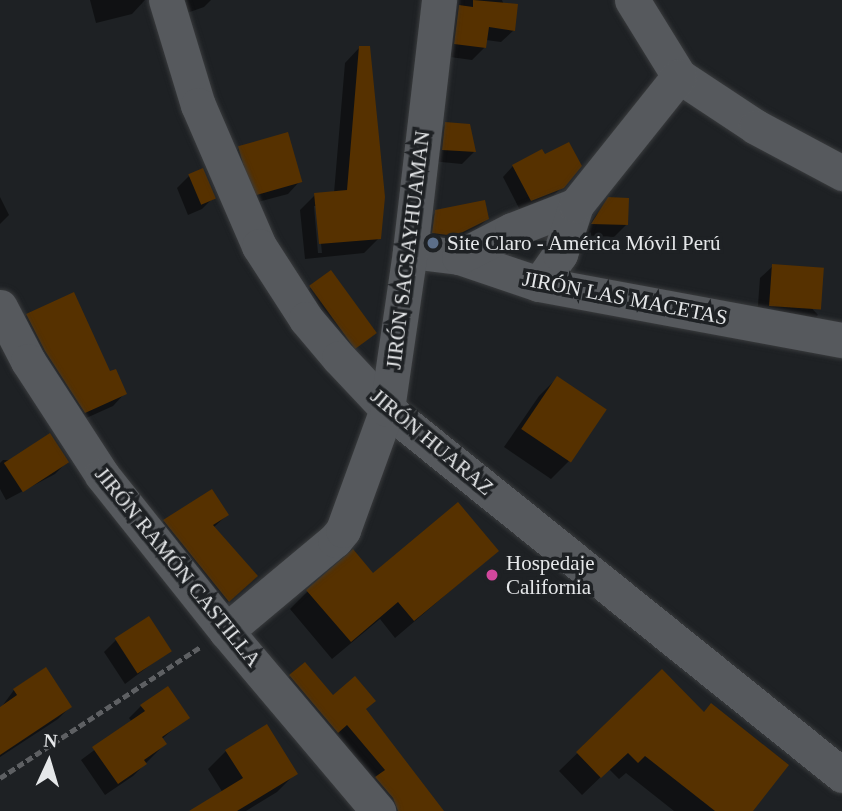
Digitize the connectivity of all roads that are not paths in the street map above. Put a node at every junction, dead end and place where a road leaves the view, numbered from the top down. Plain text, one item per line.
1 (166, 0) edge
2 (439, 0) edge
3 (632, 0) edge
4 (679, 76) junction
5 (842, 173) edge
6 (576, 205) junction
7 (410, 251) junction
8 (460, 257) junction
9 (539, 284) junction
10 (0, 307) edge
11 (842, 340) edge
12 (387, 409) junction
13 (226, 631) junction
14 (842, 775) edge
15 (374, 808) edge

1 - 12 street, JIRÓN HUARAZ
2 - 7 street, JIRÓN SACSAYHUAMAN
3 - 4 street
4 - 5 street
4 - 6 street
6 - 8 street
6 - 9 street
7 - 8 street, JIRÓN LAS MACETAS
7 - 12 street, JIRÓN SACSAYHUAMAN
8 - 9 street, JIRÓN LAS MACETAS
9 - 11 street, JIRÓN LAS MACETAS
10 - 13 street, JIRÓN RAMÓN CASTILLA
12 - 13 street, JIRÓN SACSAYHUAMAN
12 - 14 street, JIRÓN HUARAZ
13 - 15 street, JIRÓN RAMÓN CASTILLA

